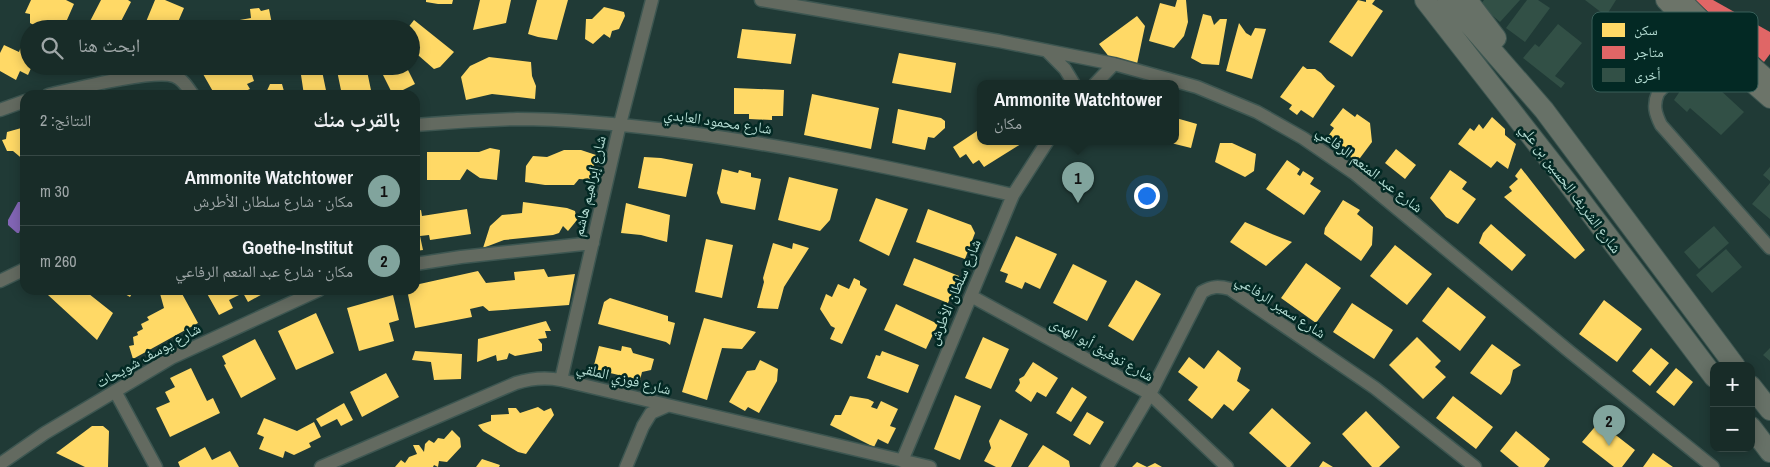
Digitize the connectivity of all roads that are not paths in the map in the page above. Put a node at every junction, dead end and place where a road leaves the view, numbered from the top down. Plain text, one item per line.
1 (652, 0) edge
2 (761, 0) edge
3 (1426, 0) edge
4 (1448, 0) edge
5 (1468, 0) edge
6 (1665, 0) edge
7 (1682, 0) edge
8 (1676, 12) edge
9 (1694, 12) edge
10 (1047, 51) junction
11 (1114, 64) junction
12 (1758, 71) edge
13 (154, 75) edge
14 (168, 75) edge
15 (1072, 80) edge
16 (1099, 80) edge
17 (1172, 80) edge
18 (1770, 81) edge
19 (1179, 82) edge
20 (1758, 88) edge
21 (71, 90) edge
22 (190, 90) edge
23 (1659, 92) edge
24 (1770, 99) edge
25 (20, 103) edge
26 (0, 110) edge
27 (1544, 110) junction
28 (620, 124) junction
29 (420, 125) edge
30 (1045, 145) edge
31 (1013, 195) junction
32 (593, 243) junction
33 (1770, 248) edge
34 (420, 263) edge
35 (20, 271) edge
36 (0, 281) edge
37 (294, 295) edge
38 (971, 296) junction
39 (1732, 362) edge
40 (1710, 372) edge
41 (561, 380) junction
42 (115, 391) junction
43 (1755, 391) edge
44 (1150, 394) junction
45 (667, 406) junction
46 (1770, 410) edge
47 (1755, 432) edge
48 (1770, 452) edge
49 (347, 461) edge
50 (902, 461) junction
51 (0, 464) edge
52 (156, 467) edge
53 (321, 467) edge
54 (626, 467) edge
55 (930, 467) edge
56 (1107, 467) edge
57 (1227, 467) edge
58 (1475, 467) edge
59 (1713, 467) edge

1 - 28 street, شارع إبراهيم هاشم
2 - 10 street, شارع عبد المنعم الرفاعي
3 - 40 main road, شارع الشريف الحسين بن علي
4 - 27 main road, شارع الشريف الحسين بن علي
5 - 27 main road
6 - 8 main road
7 - 9 main road
10 - 11 street, شارع عبد المنعم الرفاعي
10 - 15 street
11 - 16 street
11 - 17 street, شارع عبد المنعم الرفاعي
12 - 18 main road
13 - 21 street
14 - 22 street
19 - 59 street, شارع عبد المنعم الرفاعي
20 - 24 main road
23 - 33 street
25 - 26 street
27 - 39 main road, شارع الشريف الحسين بن علي
28 - 29 street, شارع محمود العابدي
28 - 31 street, شارع محمود العابدي
28 - 32 street, شارع إبراهيم هاشم
30 - 31 street, شارع سلطان الأطرش
31 - 38 street, شارع سلطان الأطرش
32 - 34 street
32 - 41 street, شارع إبراهيم هاشم
35 - 36 street
37 - 42 street, شارع يوسف شويحات
38 - 44 street, شارع توفيق أبو الهدى
38 - 50 street, شارع سلطان الأطرش
41 - 45 street, شارع فوزي الملقي
41 - 49 street, شارع فوزي الملقي
42 - 51 street, شارع يوسف شويحات
42 - 52 street
43 - 46 main road
44 - 56 street, شارع سمير الرفاعي
44 - 57 street, شارع توفيق أبو الهدى
44 - 58 street, شارع سمير الرفاعي
45 - 50 street, شارع فوزي الملقي
45 - 54 street
47 - 48 main road
49 - 53 street, شارع فوزي الملقي
50 - 55 street, شارع فوزي الملقي

